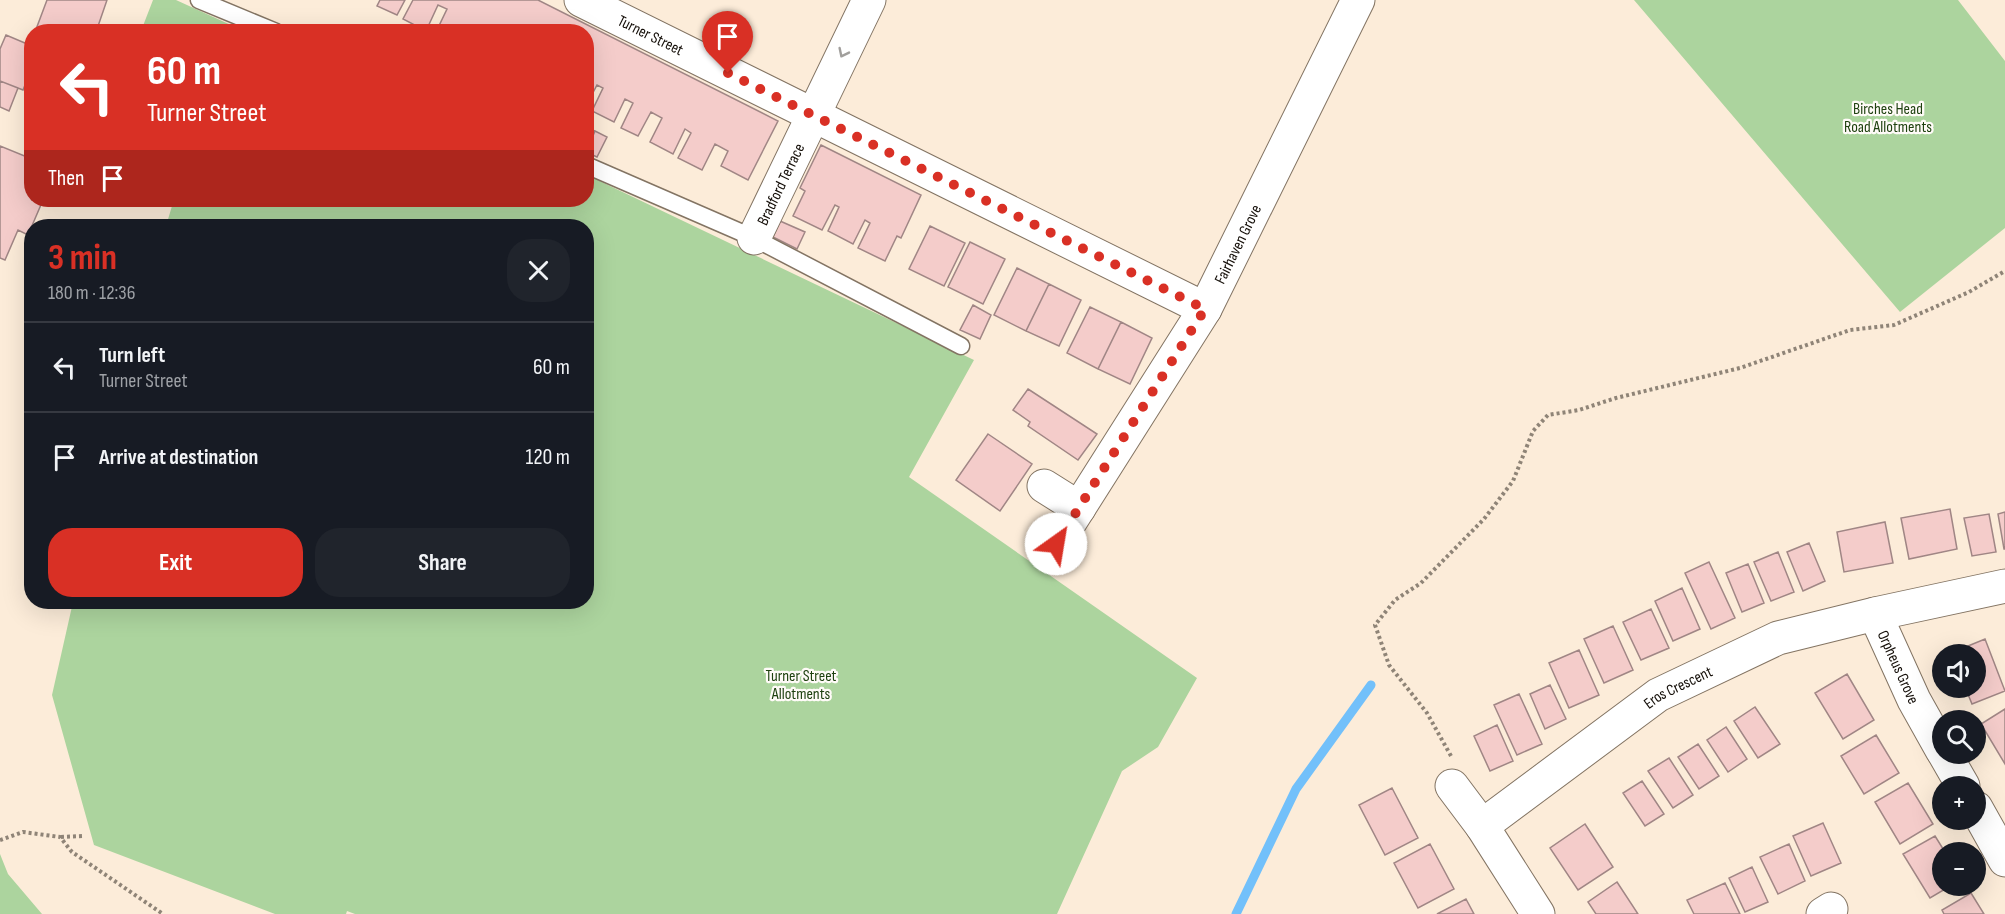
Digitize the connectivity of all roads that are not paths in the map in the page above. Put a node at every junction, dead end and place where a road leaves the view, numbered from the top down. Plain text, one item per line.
1 (199, 0) edge
2 (581, 0) edge
3 (869, 0) edge
4 (1358, 0) edge
5 (257, 24) edge
6 (812, 115) junction
7 (594, 168) edge
8 (754, 238) junction
9 (1205, 309) junction
10 (962, 346) dead end
11 (1044, 486) dead end
12 (1079, 508) junction
13 (1056, 544) dead end
14 (2005, 586) edge
15 (1875, 614) junction
16 (1932, 732) edge
17 (1452, 786) road end
18 (1482, 826) junction
19 (1986, 826) edge
20 (2005, 860) edge
21 (1538, 914) edge

1 - 5 lane
2 - 6 street, Turner Street
3 -> 6 street, Bradford Terrace
4 - 9 street, Fairhaven Grove
6 - 8 street, Bradford Terrace
6 - 9 street, Turner Street
7 - 8 lane
8 - 10 lane
9 - 12 street, Fairhaven Grove
11 - 12 street
12 - 13 street, Fairhaven Grove
14 - 15 street, Eros Crescent
15 - 16 street, Orpheus Grove
15 - 18 street, Eros Crescent
17 - 18 street
18 - 21 street
19 - 20 street

